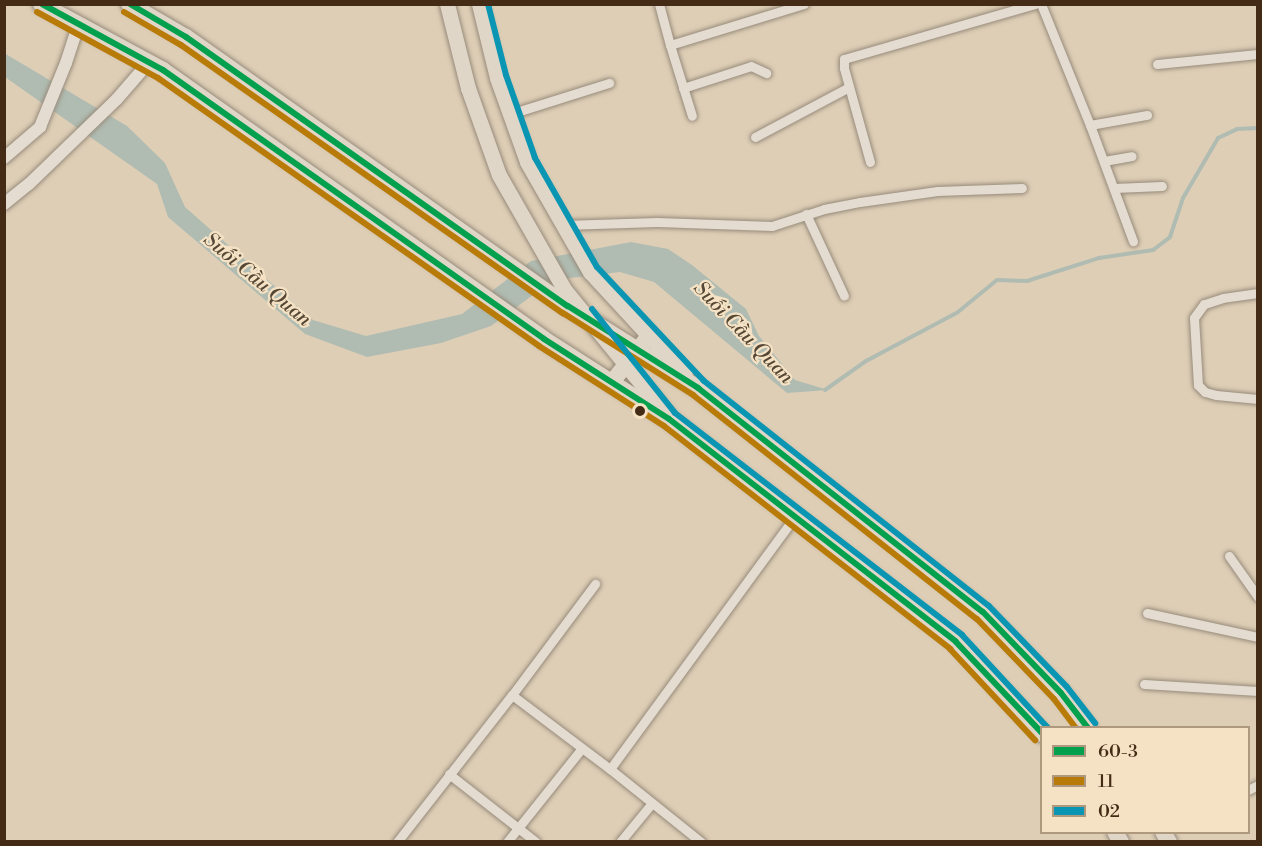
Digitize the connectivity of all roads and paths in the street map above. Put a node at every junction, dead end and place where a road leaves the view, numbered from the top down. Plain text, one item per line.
1 (42, 4) edge
2 (129, 4) edge
3 (447, 4) edge
4 (479, 4) edge
5 (659, 4) edge
6 (804, 4) edge
7 (1035, 4) edge
8 (1041, 4) edge
9 (79, 23) junction
10 (670, 45) junction
11 (1257, 54) edge
12 (149, 62) junction
13 (1157, 64) dead end
14 (766, 73) dead end
15 (609, 83) dead end
16 (849, 87) junction
17 (683, 88) junction
18 (510, 114) junction
19 (1147, 115) dead end
20 (692, 116) dead end
21 (1090, 125) junction
22 (755, 137) dead end
23 (1132, 156) dead end
24 (4, 158) edge
25 (1104, 161) junction
26 (870, 162) dead end
27 (1162, 186) dead end
28 (1022, 188) dead end
29 (1114, 188) junction
30 (4, 204) edge
31 (806, 214) junction
32 (566, 230) junction
33 (1133, 241) dead end
34 (1257, 293) edge
35 (844, 296) dead end
36 (590, 320) junction
37 (648, 337) junction
38 (637, 350) junction
39 (625, 364) junction
40 (612, 382) junction
41 (698, 388) junction
42 (1257, 399) edge
43 (669, 419) junction
44 (795, 516) junction
45 (1229, 556) dead end
46 (595, 584) dead end
47 (1257, 597) edge
48 (1146, 613) dead end
49 (1257, 637) edge
50 (1144, 684) dead end
51 (1257, 691) edge
52 (512, 695) junction
53 (1086, 726) edge
54 (1040, 733) edge
55 (582, 748) junction
56 (610, 769) junction
57 (449, 774) junction
58 (652, 803) junction
59 (518, 827) junction
60 (397, 842) edge
61 (507, 842) edge
62 (536, 842) edge
63 (620, 842) edge
64 (701, 842) edge

1 - 9 highway
2 - 36 highway
3 - 36 main road
4 - 18 main road
5 - 10 street
6 - 10 street
7 - 16 street
8 - 21 street
9 - 12 highway
9 - 24 street
10 - 17 street
11 - 13 street
12 - 30 street
12 - 40 highway
14 - 17 street
15 - 18 street
16 - 22 street
16 - 26 street
17 - 20 street
18 - 32 main road
19 - 21 street
21 - 25 street
23 - 25 street
25 - 29 street
27 - 29 street
28 - 31 street
29 - 33 street
31 - 32 street
31 - 35 street
32 - 37 main road
34 - 42 street
36 - 38 highway
36 - 39 main road
37 - 38 highway
37 - 41 main road
38 - 39 highway
38 - 41 highway
39 - 40 highway
39 - 43 main road
40 - 43 highway
41 - 53 highway
43 - 44 highway
44 - 54 highway
44 - 56 street
45 - 47 street
46 - 52 street
48 - 49 street
50 - 51 street
52 - 55 street
52 - 57 street
55 - 56 street
55 - 59 street
56 - 58 street
57 - 59 street
57 - 60 street
58 - 63 street
58 - 64 street
59 - 61 street
59 - 62 street

